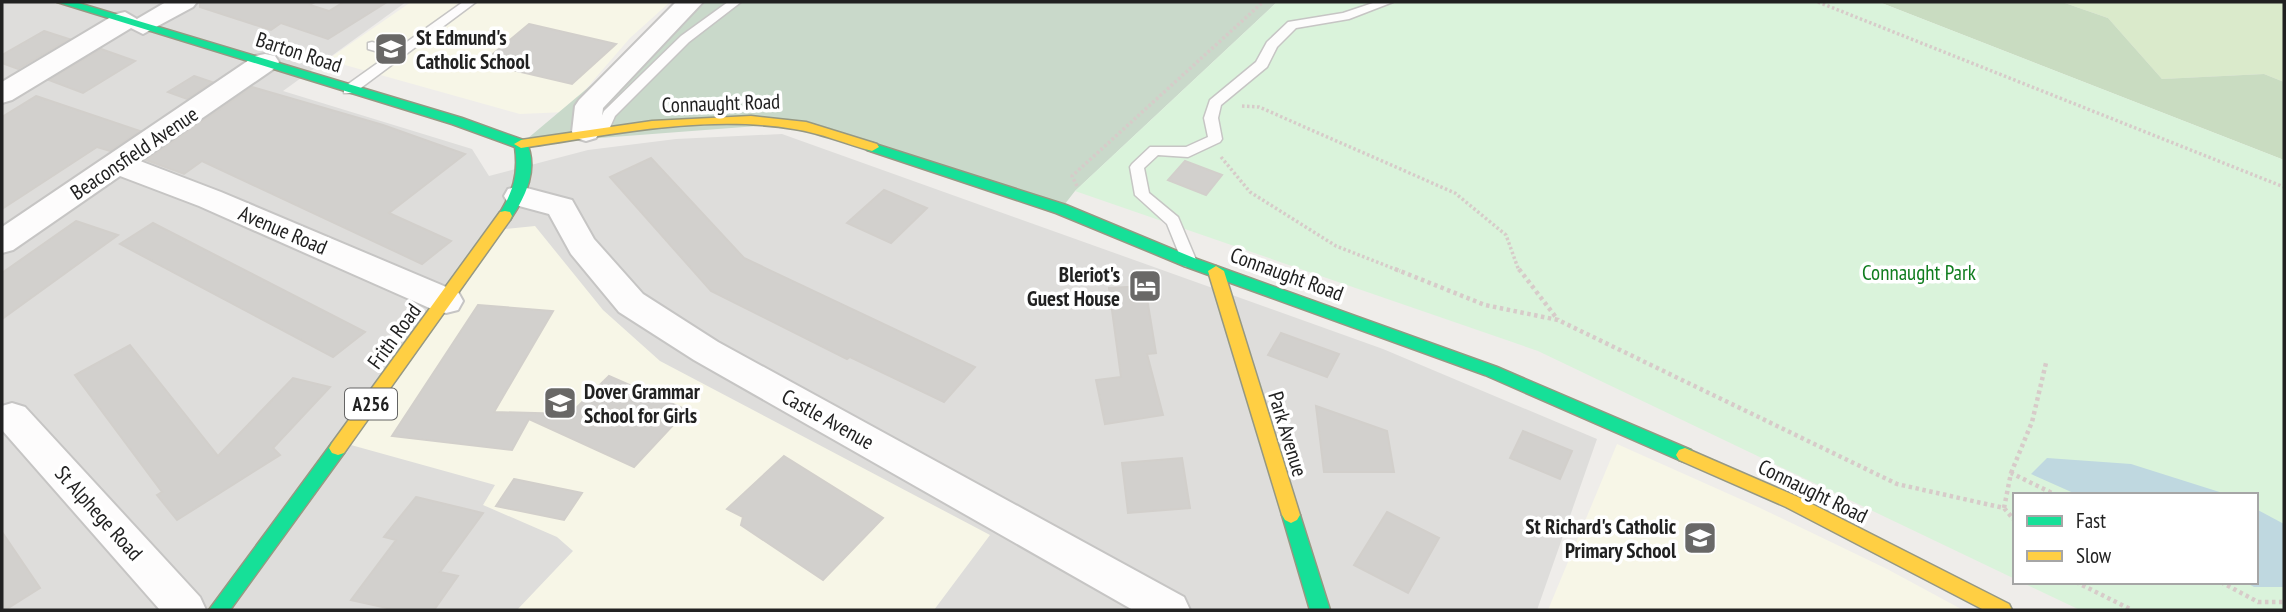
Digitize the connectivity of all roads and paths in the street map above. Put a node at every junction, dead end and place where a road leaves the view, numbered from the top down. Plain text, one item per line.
1 (63, 2) edge
2 (184, 2) edge
3 (470, 2) edge
4 (690, 2) edge
5 (735, 2) edge
6 (1387, 2) edge
7 (1818, 2) edge
8 (134, 23) junction
9 (372, 46) dead end
10 (399, 54) junction
11 (265, 62) junction
12 (349, 90) junction
13 (2, 94) edge
14 (1215, 103) junction
15 (594, 132) junction
16 (521, 144) junction
17 (1188, 152) junction
18 (118, 164) junction
19 (2284, 187) edge
20 (519, 196) junction
21 (2, 242) edge
22 (1189, 262) junction
23 (1216, 271) junction
24 (446, 301) junction
25 (1558, 320) junction
26 (2046, 363) dead end
27 (12, 417) dead end
28 (2011, 473) junction
29 (2052, 493) edge
30 (2004, 508) junction
31 (2013, 519) edge
32 (2080, 584) edge
33 (2225, 584) edge
34 (2284, 602) edge
35 (186, 610) edge
36 (219, 610) edge
37 (1170, 610) edge
38 (1320, 610) edge
39 (2002, 610) edge
40 (2132, 610) edge

1 - 8 street, Barton Road
2 - 8 street
3 - 10 lane
4 - 15 street
5 - 15 lane
6 - 14 lane
7 - 19 path
8 - 11 street, Barton Road
8 - 13 street
9 - 10 lane
10 - 12 lane
11 - 12 street, Barton Road
11 - 18 street, Beaconsfield Avenue
12 - 16 street, Barton Road
14 - 17 lane
14 - 25 path
15 - 16 street, Connaught Road
15 - 22 street, Connaught Road
16 - 20 street, Frith Road / A256
17 - 22 lane
17 - 25 path
18 - 21 street, Beaconsfield Avenue
18 - 24 street, Avenue Road
20 - 24 street, Frith Road / A256
20 - 37 street, Castle Avenue
22 - 23 street, Connaught Road
23 - 38 street, Park Avenue
23 - 39 street, Connaught Road
24 - 36 street, Frith Road / A256
25 - 30 path
26 - 28 path
27 - 35 street, St Alphege Road
28 - 29 path
28 - 30 path
30 - 31 path
32 - 40 path
33 - 34 path

